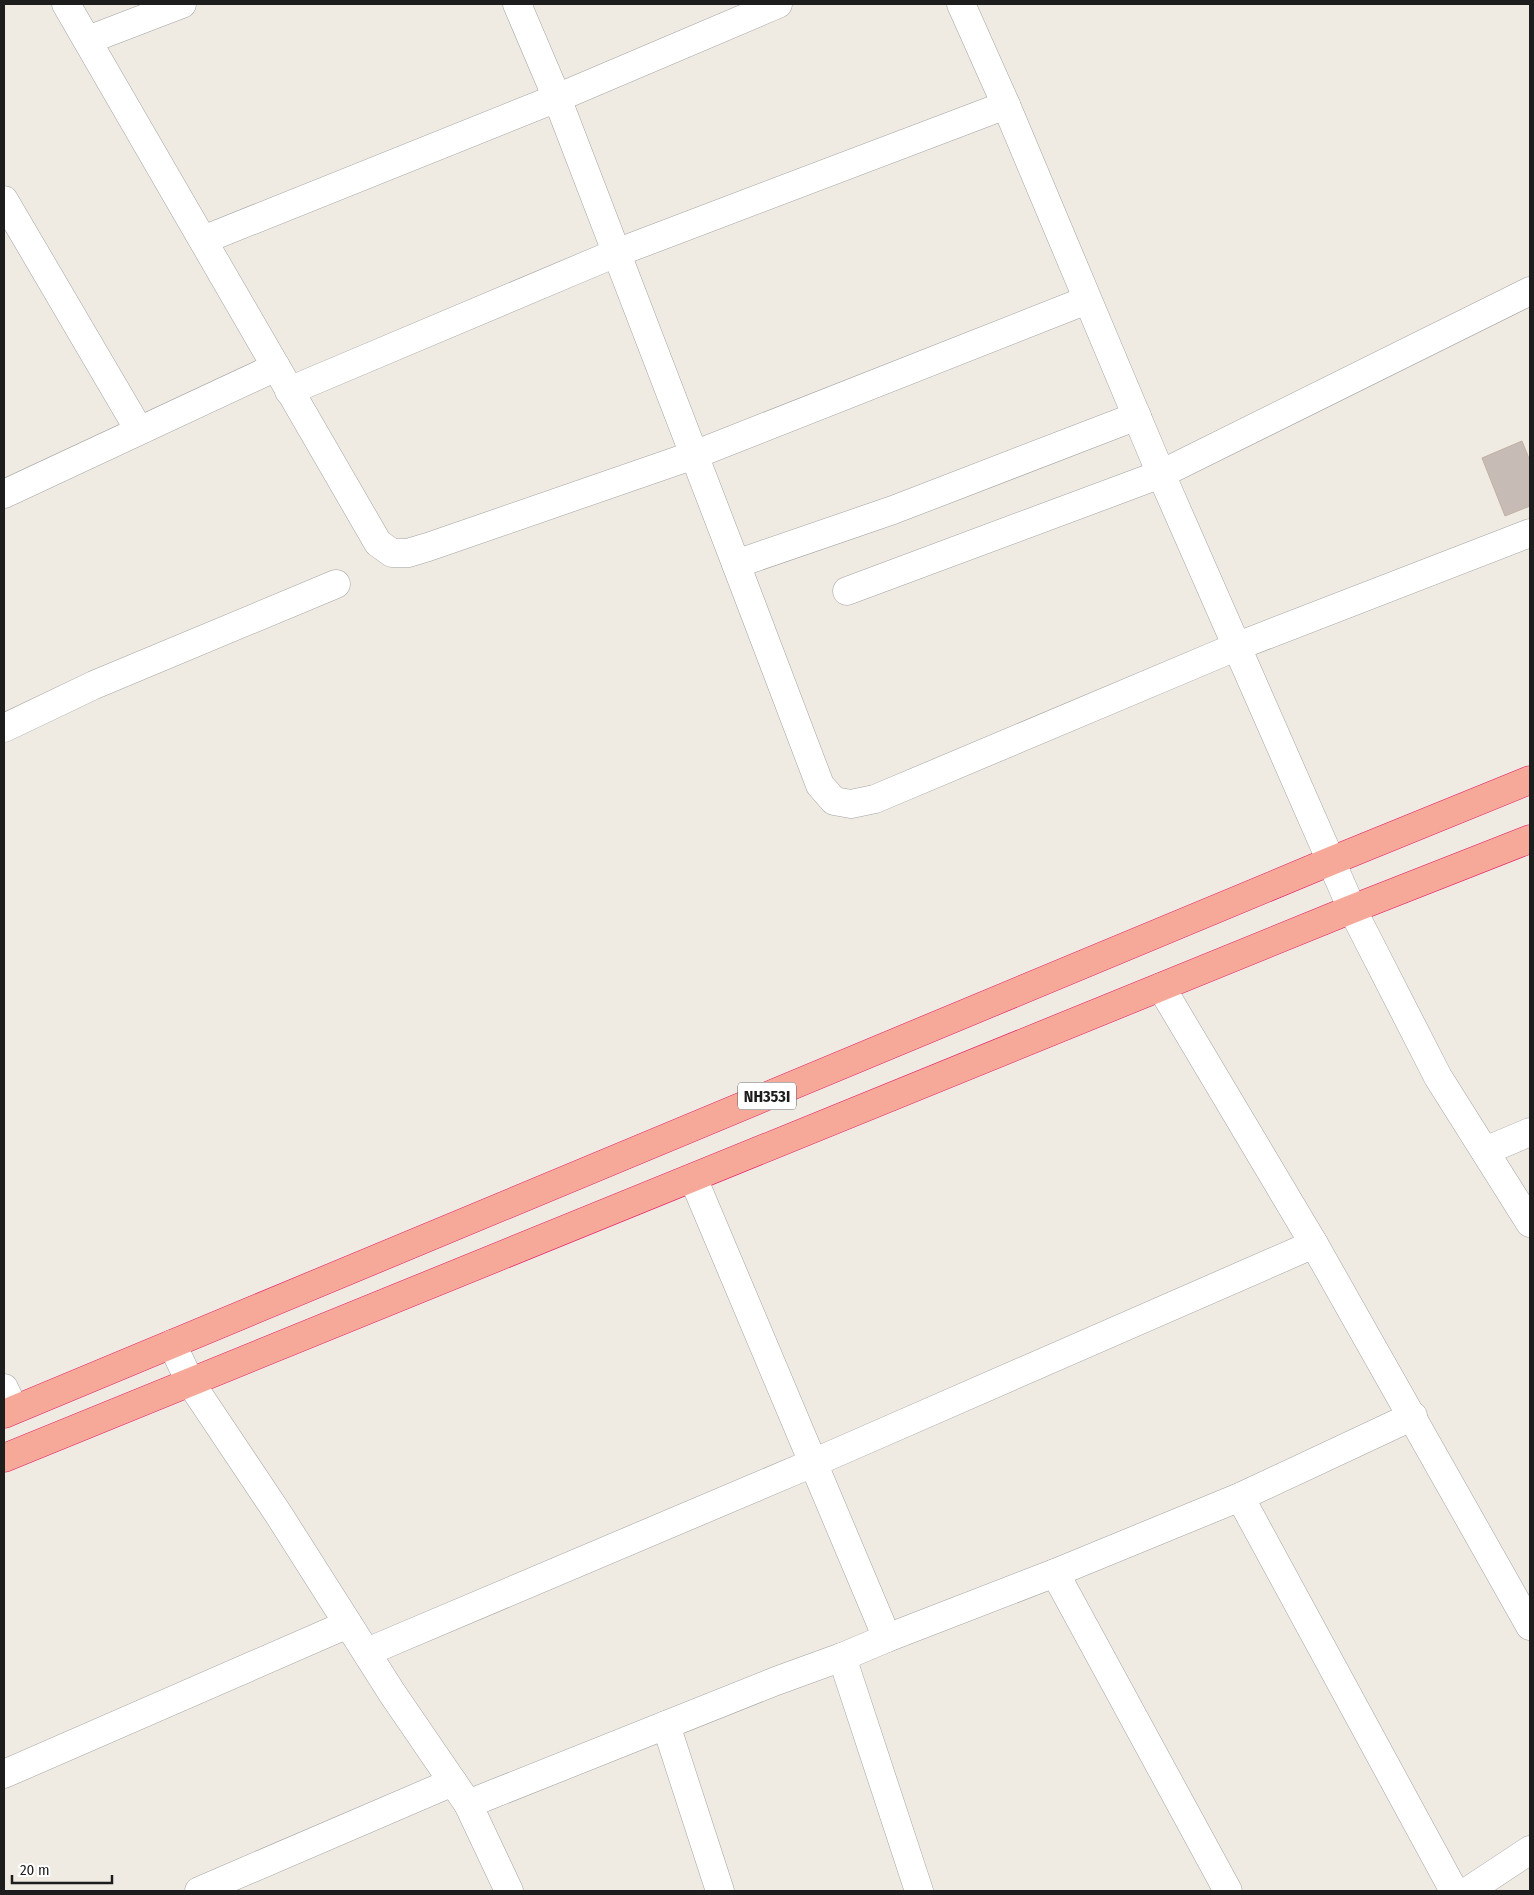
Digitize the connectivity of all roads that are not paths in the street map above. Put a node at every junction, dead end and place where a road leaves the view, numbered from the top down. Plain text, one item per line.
1 (66, 4) edge
2 (182, 4) edge
3 (517, 4) edge
4 (778, 4) edge
5 (961, 4) edge
6 (88, 40) junction
7 (557, 98) junction
8 (1006, 105) junction
9 (4, 200) edge
10 (203, 240) junction
11 (616, 253) junction
12 (1530, 291) edge
13 (1087, 300) junction
14 (276, 367) junction
15 (290, 391) junction
16 (1137, 416) junction
17 (139, 430) junction
18 (694, 455) junction
19 (1161, 474) junction
20 (4, 494) edge
21 (1530, 532) edge
22 (736, 564) junction
23 (336, 584) dead end
24 (847, 591) dead end
25 (1238, 646) junction
26 (4, 728) edge
27 (1530, 780) edge
28 (1530, 838) edge
29 (1331, 861) junction
30 (1352, 909) junction
31 (1161, 987) junction
32 (1530, 1132) edge
33 (1485, 1151) junction
34 (693, 1178) junction
35 (1530, 1223) edge
36 (1314, 1244) junction
37 (172, 1344) junction
38 (190, 1382) junction
39 (7, 1404) edge
40 (1413, 1416) junction
41 (4, 1458) edge
42 (813, 1463) junction
43 (1240, 1497) junction
44 (1054, 1573) junction
45 (348, 1624) junction
46 (1530, 1626) edge
47 (887, 1638) junction
48 (367, 1652) junction
49 (842, 1657) junction
50 (666, 1725) junction
51 (4, 1774) edge
52 (461, 1793) junction
53 (1530, 1850) edge
54 (199, 1891) edge
55 (509, 1891) edge
56 (720, 1891) edge
57 (918, 1891) edge
58 (1228, 1891) edge
59 (1454, 1891) edge
60 (1468, 1891) edge

1 - 6 street
2 - 6 street
3 - 7 street
4 - 7 street
5 - 8 street
6 - 10 street
7 - 10 street
7 - 11 street
8 - 11 street
8 - 13 street
9 - 17 street
10 - 14 street
11 - 15 street
11 - 18 street
12 - 19 street
13 - 16 street
13 - 18 street
14 - 15 street
14 - 17 street
15 - 18 street
16 - 19 street
16 - 22 street
17 - 20 street
18 - 22 street
19 - 24 street
19 - 25 street
21 - 25 street
22 - 25 street
23 - 26 street
25 - 29 street
27 - 29 highway, NH353I
28 - 30 highway, NH353I
29 - 30 street
29 - 37 highway, NH353I
30 - 31 highway, NH353I
30 - 33 street
31 - 34 highway, NH353I
31 - 36 street
32 - 33 street
33 - 35 street
34 - 38 highway, NH353I
34 - 42 street
36 - 40 street
36 - 42 street
37 - 38 street
37 - 39 highway, NH353I
38 - 41 highway, NH353I
38 - 45 street
40 - 43 street
40 - 46 street
42 - 47 street
42 - 48 street
43 - 44 street
43 - 59 street
44 - 47 street
44 - 58 street
45 - 48 street
45 - 51 street
47 - 49 street
48 - 52 street
49 - 50 street
49 - 57 street
50 - 52 street
50 - 56 street
52 - 54 street
52 - 55 street
53 - 60 street

